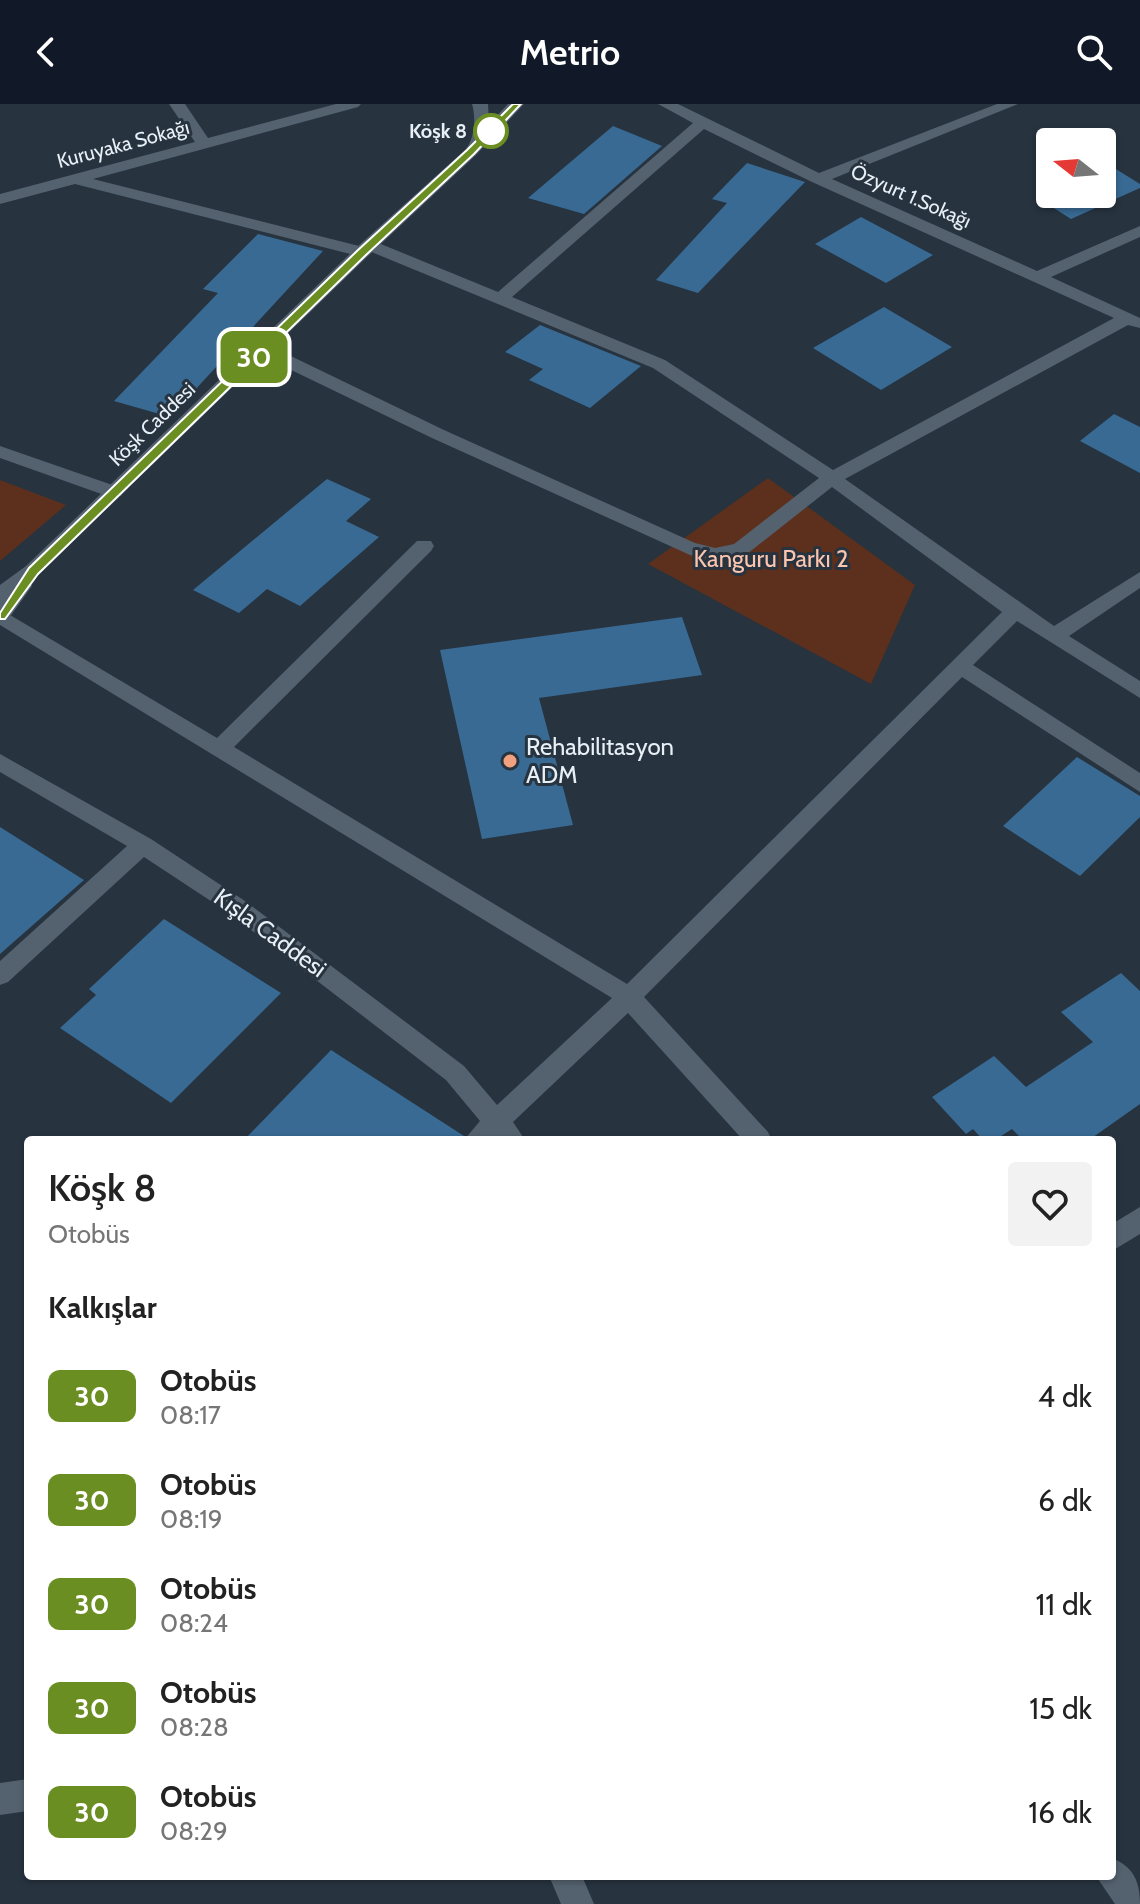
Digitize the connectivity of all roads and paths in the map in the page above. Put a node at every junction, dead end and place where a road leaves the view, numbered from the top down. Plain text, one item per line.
1 (177, 104) edge
2 (354, 104) edge
3 (480, 104) edge
4 (516, 104) edge
5 (666, 104) edge
6 (962, 104) edge
7 (1010, 104) edge
8 (980, 116) junction
9 (702, 123) junction
10 (203, 143) junction
11 (478, 145) junction
12 (73, 179) junction
13 (818, 179) junction
14 (0, 199) edge
15 (1140, 231) edge
16 (366, 249) junction
17 (1038, 277) junction
18 (500, 299) junction
19 (1134, 321) edge
20 (262, 349) junction
21 (0, 452) edge
22 (832, 478) junction
23 (114, 492) junction
24 (424, 546) dead end
25 (33, 571) junction
26 (1140, 579) edge
27 (0, 595) edge
28 (1015, 611) junction
29 (0, 616) edge
30 (1054, 636) junction
31 (960, 666) junction
32 (1140, 691) edge
33 (219, 749) junction
34 (0, 762) edge
35 (1140, 784) edge
36 (143, 845) junction
37 (0, 975) edge
38 (629, 997) junction
39 (495, 1120) junction
40 (481, 1136) edge
41 (509, 1136) edge
42 (755, 1136) edge
43 (1140, 1219) edge
44 (1116, 1236) edge
45 (24, 1796) edge
46 (0, 1799) edge
47 (1116, 1879) edge
48 (567, 1880) edge
49 (578, 1904) edge
50 (1136, 1904) edge

1 - 10 street
2 - 10 street, Kuruyaka Sokağı
3 - 11 street
4 - 11 street, Köşk Caddesi
5 - 9 street, Özyurt 1.Sokağı
6 - 8 street
7 - 8 street
8 - 13 street
9 - 13 street, Özyurt 1.Sokağı
9 - 18 street
10 - 12 street, Kuruyaka Sokağı
11 - 16 street, Köşk Caddesi
12 - 14 street, Kuruyaka Sokağı
12 - 16 street
13 - 17 street, Özyurt 1.Sokağı
15 - 17 street
16 - 18 street
16 - 20 street, Köşk Caddesi
17 - 19 street, Özyurt 1.Sokağı
18 - 22 street
19 - 22 street
20 - 22 street
20 - 23 street, Köşk Caddesi
21 - 23 street
22 - 28 street
23 - 25 street, Köşk Caddesi
24 - 33 street
25 - 27 street
25 - 29 street
26 - 30 street
28 - 30 street
28 - 31 street
29 - 33 street
30 - 32 street
31 - 35 street
31 - 38 street
33 - 38 street
34 - 36 street, Kışla Caddesi
36 - 37 street
36 - 39 street, Kışla Caddesi
38 - 39 street
38 - 42 street
39 - 40 street
39 - 41 street, Kışla Caddesi
43 - 44 street
45 - 46 street
47 - 50 street
48 - 49 street

